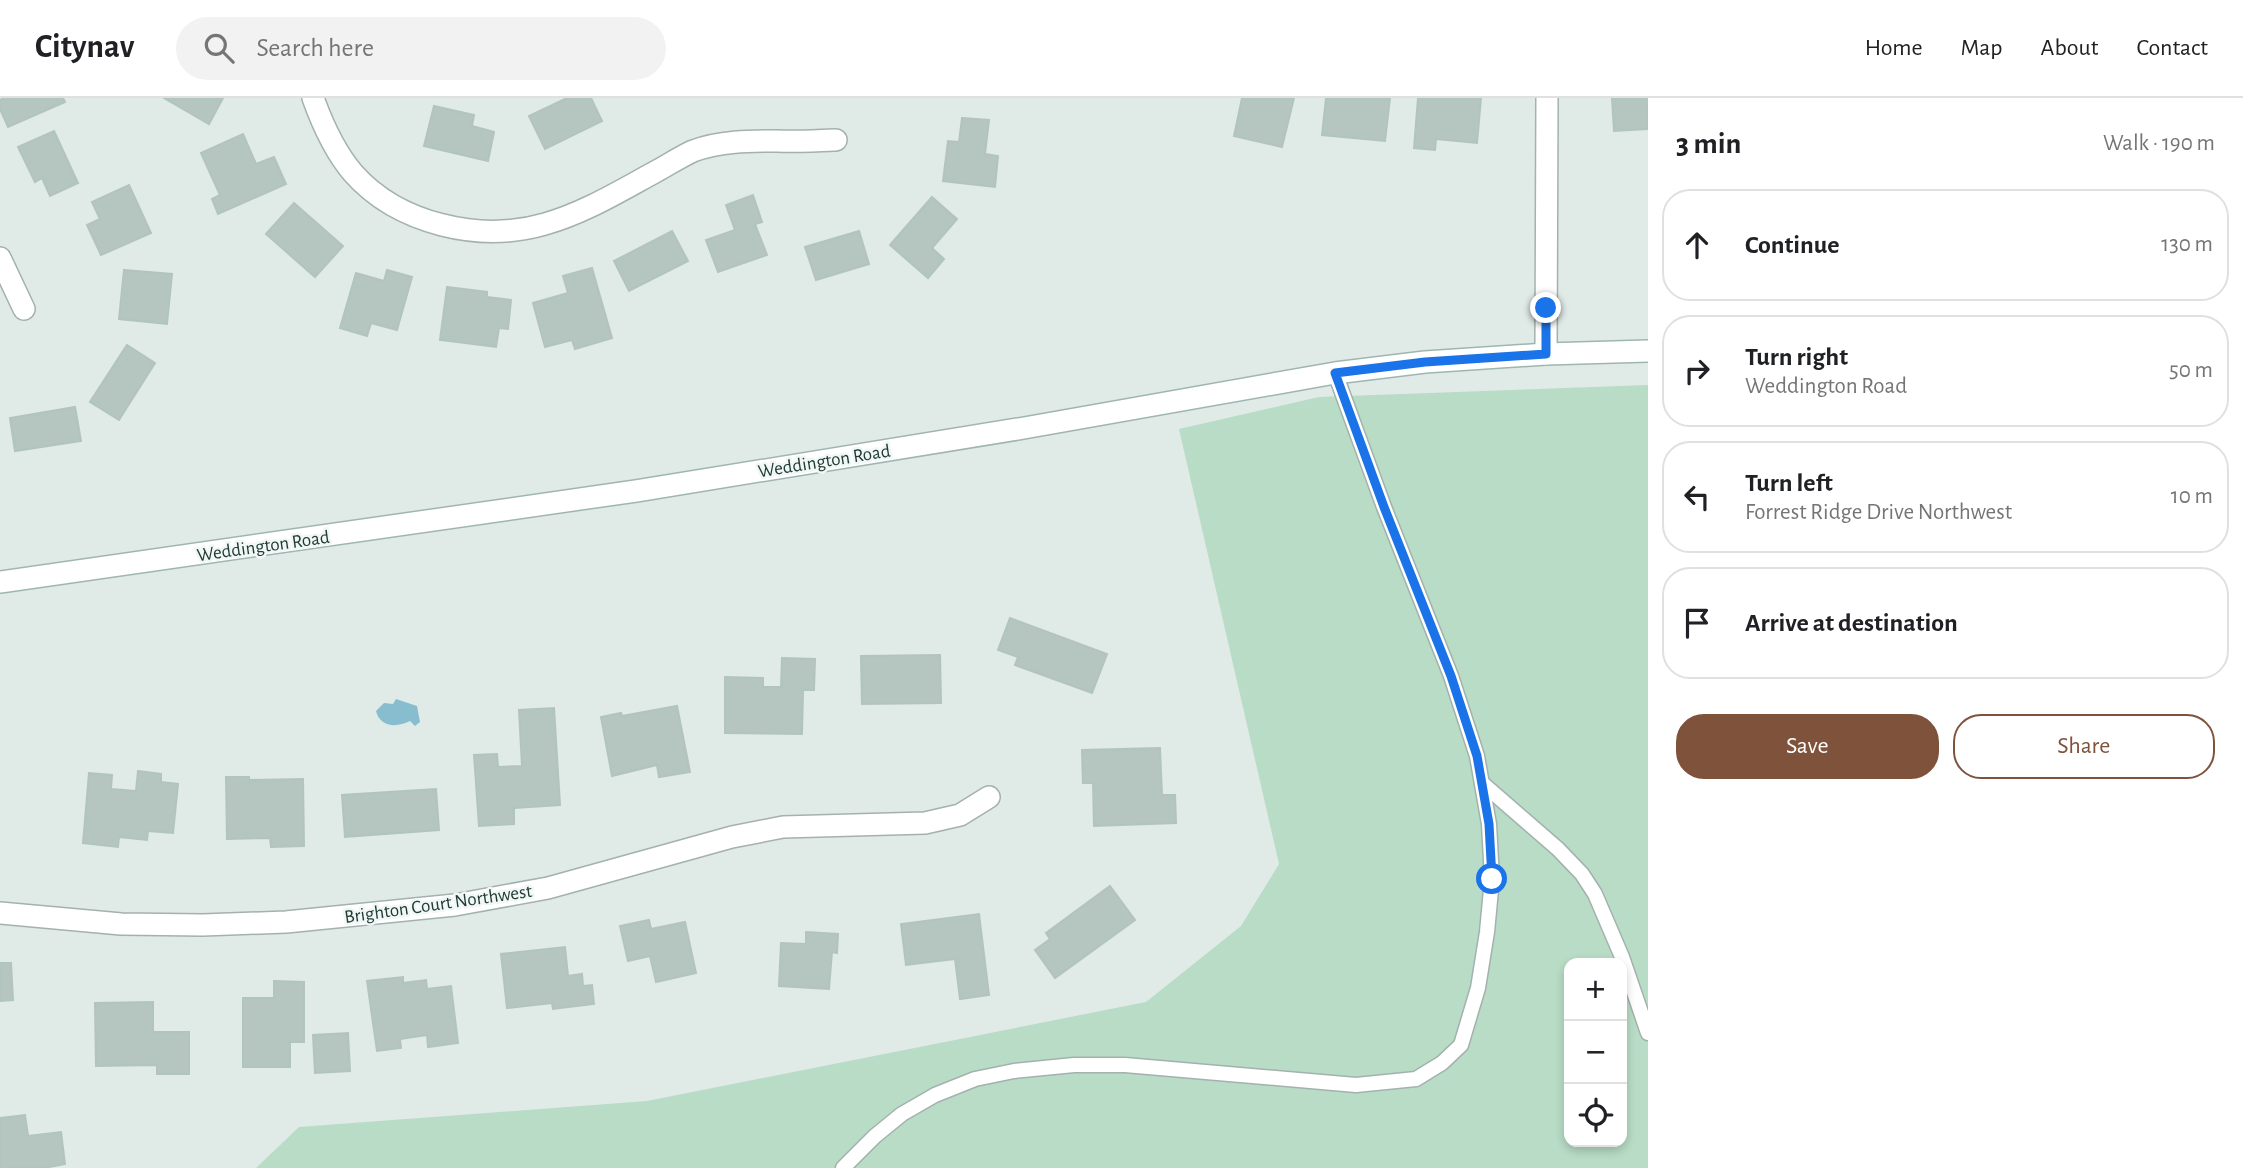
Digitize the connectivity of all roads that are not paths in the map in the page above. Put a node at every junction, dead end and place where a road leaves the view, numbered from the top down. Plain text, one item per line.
1 (313, 98) edge
2 (1547, 98) edge
3 (836, 140) dead end
4 (0, 258) edge
5 (24, 309) dead end
6 (1648, 351) edge
7 (1546, 354) junction
8 (1335, 373) junction
9 (0, 582) edge
10 (1482, 783) junction
11 (989, 797) dead end
12 (0, 913) edge
13 (1648, 1033) edge
14 (844, 1168) edge

1 - 3 street
2 - 7 street
4 - 5 street
6 - 7 street, Weddington Road
7 - 8 street, Weddington Road
8 - 9 street, Weddington Road
8 - 10 lane
10 - 13 lane
10 - 14 lane
11 - 12 street, Brighton Court Northwest

